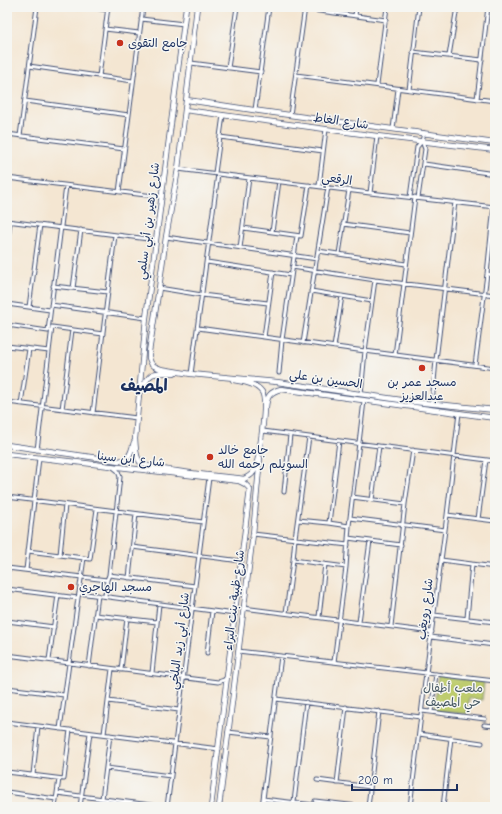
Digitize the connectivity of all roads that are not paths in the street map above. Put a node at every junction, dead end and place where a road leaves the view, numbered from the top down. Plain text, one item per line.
1 (37, 7) edge
2 (88, 7) edge
3 (139, 7) edge
4 (143, 7) edge
5 (186, 7) edge
6 (197, 7) edge
7 (237, 7) edge
8 (269, 7) edge
9 (324, 7) edge
10 (356, 7) edge
11 (387, 7) edge
12 (419, 7) edge
13 (457, 7) edge
14 (488, 7) edge
15 (108, 8) edge
16 (305, 8) edge
17 (324, 12) junction
18 (355, 16) junction
19 (141, 19) junction
20 (386, 20) junction
21 (184, 24) junction
22 (105, 29) junction
23 (139, 33) junction
24 (414, 52) junction
25 (450, 56) junction
26 (482, 60) junction
27 (191, 63) junction
28 (29, 66) junction
29 (228, 68) junction
30 (261, 72) junction
31 (296, 75) junction
32 (99, 76) junction
33 (133, 81) junction
34 (377, 85) junction
35 (398, 88) junction
36 (409, 90) junction
37 (477, 99) junction
38 (186, 100) junction
39 (24, 101) junction
40 (495, 101) edge
41 (185, 110) junction
42 (255, 110) junction
43 (129, 115) junction
44 (223, 115) junction
45 (290, 115) junction
46 (326, 129) junction
47 (393, 129) junction
48 (424, 133) junction
49 (7, 134) edge
50 (20, 136) junction
51 (377, 136) junction
52 (220, 138) junction
53 (422, 141) junction
54 (495, 143) edge
55 (124, 149) junction
56 (495, 150) edge
57 (323, 151) junction
58 (424, 164) junction
59 (178, 169) junction
60 (216, 173) junction
61 (495, 174) edge
62 (7, 178) edge
63 (250, 178) junction
64 (279, 181) junction
65 (309, 185) junction
66 (66, 186) junction
67 (319, 186) junction
68 (328, 187) junction
69 (349, 190) junction
70 (119, 192) junction
71 (370, 193) junction
72 (495, 196) edge
73 (162, 197) junction
74 (410, 197) junction
75 (417, 198) junction
76 (455, 202) junction
77 (494, 207) edge
78 (9, 221) edge
79 (343, 224) junction
80 (40, 225) junction
81 (60, 228) junction
82 (243, 228) junction
83 (81, 230) junction
84 (272, 232) junction
85 (410, 233) junction
86 (115, 235) junction
87 (299, 236) junction
88 (166, 237) junction
89 (156, 240) junction
90 (490, 242) junction
91 (495, 243) edge
92 (209, 244) junction
93 (7, 247) edge
94 (240, 248) junction
95 (318, 251) junction
96 (339, 254) junction
97 (294, 255) junction
98 (317, 259) junction
99 (207, 262) junction
100 (406, 264) junction
101 (292, 267) junction
102 (315, 271) junction
103 (273, 272) junction
104 (291, 274) junction
105 (487, 274) junction
106 (495, 275) edge
107 (375, 280) junction
108 (404, 284) junction
109 (53, 286) junction
110 (74, 288) junction
111 (159, 288) junction
112 (445, 289) junction
113 (311, 291) junction
114 (108, 292) junction
115 (484, 294) junction
116 (202, 295) junction
117 (495, 295) edge
118 (342, 296) junction
119 (372, 301) junction
120 (268, 303) junction
121 (7, 304) edge
122 (51, 305) junction
123 (29, 307) junction
124 (50, 310) junction
125 (105, 312) junction
126 (146, 318) junction
127 (7, 325) edge
128 (52, 327) junction
129 (198, 328) junction
130 (72, 330) junction
131 (48, 331) junction
132 (103, 334) junction
133 (264, 337) junction
134 (282, 340) junction
135 (303, 343) junction
136 (7, 346) edge
137 (334, 347) junction
138 (29, 349) junction
139 (49, 351) junction
140 (366, 351) junction
141 (395, 355) junction
142 (436, 360) junction
143 (475, 365) junction
144 (154, 366) joint
145 (495, 368) edge
146 (279, 373) dead end
147 (191, 374) junction
148 (216, 377) junction
149 (140, 394) junction
150 (361, 394) junction
151 (269, 396) joint
152 (364, 401) junction
153 (7, 402) edge
154 (432, 403) junction
155 (21, 404) junction
156 (42, 407) junction
157 (62, 409) junction
158 (495, 410) edge
159 (93, 413) junction
160 (459, 413) junction
161 (137, 418) junction
162 (495, 418) edge
163 (262, 431) junction
164 (290, 435) junction
165 (309, 437) junction
166 (135, 439) junction
167 (339, 441) junction
168 (359, 443) junction
169 (7, 446) edge
170 (379, 446) junction
171 (37, 450) junction
172 (413, 450) junction
173 (56, 452) junction
174 (7, 454) edge
175 (454, 456) junction
176 (39, 458) junction
177 (55, 460) junction
178 (486, 460) junction
179 (495, 461) edge
180 (113, 468) junction
181 (209, 478) junction
182 (250, 489) joint
183 (284, 492) dead end
184 (352, 497) junction
185 (7, 498) edge
186 (372, 500) junction
187 (34, 501) junction
188 (405, 504) junction
189 (65, 505) junction
190 (97, 509) junction
191 (116, 511) junction
192 (136, 514) junction
193 (447, 515) junction
194 (350, 518) junction
195 (478, 519) junction
196 (298, 520) junction
197 (495, 521) edge
198 (203, 522) junction
199 (329, 523) junction
200 (403, 525) junction
201 (349, 526) junction
202 (445, 530) junction
203 (253, 534) junction
204 (295, 538) junction
205 (348, 538) junction
206 (370, 541) junction
207 (348, 545) junction
208 (401, 545) junction
209 (132, 547) junction
210 (28, 551) junction
211 (60, 555) junction
212 (199, 556) junction
213 (84, 558) junction
214 (293, 560) junction
215 (441, 560) junction
216 (241, 561) junction
217 (326, 564) junction
218 (472, 564) junction
219 (346, 567) junction
220 (495, 567) edge
221 (7, 568) edge
222 (26, 570) junction
223 (109, 575) junction
224 (82, 577) junction
225 (129, 578) junction
226 (107, 580) junction
227 (195, 586) junction
228 (7, 589) edge
229 (79, 593) junction
230 (58, 595) junction
231 (98, 595) junction
232 (104, 596) junction
233 (78, 598) junction
234 (159, 604) junction
235 (192, 608) junction
236 (243, 608) junction
237 (212, 611) junction
238 (286, 613) junction
239 (95, 614) junction
240 (235, 614) junction
241 (434, 614) junction
242 (319, 617) junction
243 (127, 618) junction
244 (467, 618) junction
245 (340, 620) junction
246 (7, 621) edge
247 (157, 622) junction
248 (359, 622) junction
249 (495, 622) edge
250 (391, 626) junction
251 (54, 627) junction
252 (432, 632) junction
253 (431, 637) junction
254 (494, 645) dead end
255 (238, 651) junction
256 (207, 653) dead end
257 (7, 655) edge
258 (281, 656) junction
259 (49, 660) junction
260 (334, 662) junction
261 (69, 663) junction
262 (89, 666) junction
263 (112, 669) junction
264 (121, 670) junction
265 (426, 673) junction
266 (152, 674) junction
267 (436, 674) junction
268 (227, 677) junction
269 (184, 678) junction
270 (495, 681) edge
271 (218, 682) junction
272 (7, 688) edge
273 (225, 689) junction
274 (64, 696) junction
275 (276, 699) junction
276 (108, 702) junction
277 (306, 702) junction
278 (346, 707) junction
279 (179, 710) junction
280 (379, 711) junction
281 (422, 711) junction
282 (431, 712) junction
283 (421, 716) junction
284 (485, 719) dead end
285 (7, 722) edge
286 (484, 725) dead end
287 (38, 726) junction
288 (495, 726) edge
289 (60, 729) junction
290 (70, 730) junction
291 (228, 732) junction
292 (90, 733) junction
293 (104, 734) junction
294 (419, 734) junction
295 (110, 735) junction
296 (271, 737) junction
297 (451, 738) junction
298 (175, 743) junction
299 (482, 743) dead end
300 (219, 749) junction
301 (106, 768) junction
302 (7, 772) edge
303 (33, 775) junction
304 (171, 776) junction
305 (59, 779) junction
306 (317, 780) dead end
307 (337, 783) junction
308 (370, 787) junction
309 (7, 792) edge
310 (57, 793) junction
311 (82, 796) junction
312 (56, 799) junction
313 (102, 799) junction
314 (263, 799) junction
315 (294, 802) junction
316 (410, 806) edge
317 (55, 807) edge
318 (80, 807) edge
319 (167, 807) edge
320 (211, 807) edge
321 (219, 807) edge
322 (262, 807) edge
323 (367, 807) edge
324 (425, 807) edge
325 (443, 807) edge

1 - 28 street
2 - 15 street
3 - 4 street
4 - 19 street
5 - 21 street, شارع زهير بن أبي سلمي
6 - 27 street, شارع زهير بن أبي سلمي
7 - 29 street
8 - 30 street
9 - 17 street
10 - 18 street
11 - 20 street
12 - 24 street
13 - 25 street
14 - 26 street
15 - 22 street
16 - 17 street
16 - 31 street
17 - 18 street
18 - 20 street
19 - 21 street
19 - 23 street
20 - 34 street
21 - 73 street, شارع زهير بن أبي سلمي
22 - 23 street
22 - 32 street
23 - 33 street
24 - 25 street
24 - 36 street
25 - 26 street
26 - 37 street
27 - 29 street
27 - 38 street, شارع زهير بن أبي سلمي
28 - 32 street
28 - 39 street
29 - 30 street
30 - 42 street
31 - 34 street
31 - 45 street
32 - 33 street
33 - 43 street
34 - 35 street
35 - 36 street
35 - 47 street
36 - 37 street
37 - 40 street
38 - 41 street, شارع زهير بن أبي سلمي
38 - 42 street, شارع الغاط
39 - 43 street
39 - 50 street
41 - 44 street, شارع الغاط
41 - 59 street, شارع زهير بن أبي سلمي
42 - 45 street, شارع الغاط
43 - 55 street
44 - 46 street, شارع الغاط
44 - 52 street
45 - 47 street, شارع الغاط
46 - 51 street, شارع الغاط
46 - 57 street
47 - 48 street, شارع الغاط
48 - 53 street
48 - 54 street, شارع الغاط
49 - 50 street
50 - 55 street
51 - 53 street, شارع الغاط
51 - 71 street
52 - 57 street
52 - 60 street
53 - 56 street, شارع الغاط
53 - 58 street
53 - 74 street
55 - 70 street
57 - 67 street
58 - 61 street
58 - 75 street
59 - 60 street, الرقعي
59 - 88 street, شارع زهير بن أبي سلمي
60 - 63 street, الرقعي
60 - 92 street
62 - 66 street
63 - 64 street, الرقعي
63 - 82 street
64 - 65 street, الرقعي
64 - 84 street
65 - 67 street, الرقعي
65 - 87 street
66 - 70 street
66 - 81 street
67 - 68 street, الرقعي
68 - 69 street, الرقعي
68 - 95 street
69 - 71 street, الرقعي
69 - 79 street
70 - 73 street
71 - 74 street, الرقعي
72 - 77 street
73 - 89 street, شارع زهير بن أبي سلمي
74 - 75 street, الرقعي
75 - 76 street, الرقعي
75 - 85 street
76 - 77 street, الرقعي
76 - 112 street
77 - 90 street
78 - 80 street
78 - 93 street
79 - 85 street
79 - 96 street
80 - 81 street
80 - 123 street
81 - 83 street
81 - 109 street
82 - 84 street
82 - 94 street
83 - 86 street
83 - 110 street
84 - 87 street
85 - 100 street
86 - 89 street
86 - 114 street
87 - 97 street
88 - 92 street
88 - 111 street, شارع زهير بن أبي سلمي
89 - 126 street, شارع زهير بن أبي سلمي
90 - 91 street
90 - 105 street
92 - 94 street
92 - 99 street
94 - 97 street
95 - 96 street
95 - 98 street
96 - 100 street
97 - 98 street
97 - 101 street
98 - 102 street
99 - 103 street
99 - 116 street
100 - 108 street
101 - 102 street
101 - 104 street
102 - 107 street
102 - 113 street
103 - 104 street
103 - 120 street
104 - 134 street
105 - 106 street
105 - 115 street
107 - 108 street
107 - 119 street
108 - 112 street
108 - 141 street
109 - 110 street
109 - 122 street
110 - 114 street
111 - 116 street
111 - 144 street, شارع زهير بن أبي سلمي
112 - 115 street
112 - 142 street
113 - 118 street
113 - 135 street
114 - 125 street
115 - 117 street
115 - 143 street
116 - 120 street
116 - 129 street
118 - 119 street
118 - 137 street
119 - 140 street
120 - 133 street
121 - 123 street
122 - 124 street
122 - 125 street
123 - 124 street
124 - 131 street
125 - 126 street
125 - 132 street
126 - 149 street, شارع زهير بن أبي سلمي
127 - 131 street
128 - 130 street
128 - 131 street
128 - 139 street
129 - 133 street
129 - 147 street
130 - 132 street
130 - 157 street
132 - 159 street
133 - 134 street
134 - 135 street
134 - 146 street
135 - 137 street
136 - 138 street
137 - 140 street
138 - 139 street
138 - 155 street
139 - 156 street
140 - 141 street
140 - 150 street
141 - 142 street
142 - 143 street
142 - 154 street
143 - 145 street
144 - 147 street, الحسين بن علي
147 - 148 street, الحسين بن علي
147 - 149 street
148 - 150 street, الحسين بن علي
148 - 163 street
149 - 161 street, شارع زهير بن أبي سلمي
150 - 154 street, الحسين بن علي
151 - 152 street, الحسين بن علي
151 - 163 street, شارع ظبية بنت البراء
152 - 160 street, الحسين بن علي
152 - 168 street
153 - 155 street
154 - 158 street, الحسين بن علي
155 - 156 street
156 - 157 street
156 - 171 street
157 - 159 street
159 - 161 street
160 - 162 street, الحسين بن علي
160 - 175 street, شارع رويغب
161 - 166 street, شارع زهير بن أبي سلمي
163 - 164 street
163 - 166 street
163 - 203 street, شارع ظبية بنت البراء
164 - 165 street
164 - 183 street
165 - 167 street
165 - 196 street
166 - 173 street, شارع ابن سينا
167 - 168 street
167 - 199 street
168 - 170 street
168 - 184 street
169 - 171 street, شارع ابن سينا
170 - 172 street
170 - 186 street
171 - 173 street, شارع ابن سينا
172 - 175 street
172 - 188 street
173 - 177 street
174 - 176 street, شارع ابن سينا
175 - 178 street
175 - 193 street, شارع رويغب
176 - 177 street, شارع ابن سينا
176 - 187 street
177 - 180 street, شارع ابن سينا
178 - 179 street
178 - 195 street
180 - 181 street, شارع ابن سينا
180 - 191 street
181 - 182 street, شارع ابن سينا
181 - 198 street, شارع أبي زيد البلخي
182 - 216 street, شارع ظبية بنت البراء
184 - 186 street
184 - 194 street
185 - 187 street
186 - 188 street
187 - 189 street
187 - 210 street
188 - 200 street
189 - 190 street
189 - 211 street
190 - 191 street
190 - 213 street
191 - 192 street
191 - 223 street
192 - 198 street
192 - 209 street
193 - 195 street
193 - 202 street, شارع رويغب
194 - 200 street
194 - 201 street
195 - 197 street
196 - 199 street
196 - 204 street
198 - 212 street, شارع أبي زيد البلخي
199 - 201 street
200 - 202 street
200 - 208 street
201 - 205 street
202 - 215 street, شارع رويغب
203 - 204 street
203 - 236 street, شارع ظبية بنت البراء
204 - 207 street
204 - 214 street
205 - 206 street
205 - 207 street
206 - 208 street
206 - 248 street
207 - 219 street
208 - 250 street
209 - 212 street
209 - 225 street
210 - 211 street
210 - 222 street
211 - 213 street
212 - 216 street
212 - 227 street, شارع أبي زيد البلخي
213 - 224 street
214 - 217 street
214 - 238 street
215 - 218 street
215 - 241 street, شارع رويغب
216 - 240 street, شارع ظبية بنت البراء
217 - 219 street
217 - 242 street
218 - 220 street
218 - 244 street
219 - 245 street
221 - 222 street
222 - 224 street
223 - 225 street
223 - 226 street
224 - 226 street
224 - 229 street
225 - 227 street
226 - 232 street
227 - 235 street, شارع أبي زيد البلخي
228 - 230 street
229 - 231 street
229 - 233 street
230 - 233 street
230 - 251 street
231 - 232 street
231 - 239 street
232 - 234 street
233 - 261 street
234 - 235 street
234 - 247 street
235 - 237 street
235 - 269 street, شارع أبي زيد البلخي
236 - 238 street
236 - 255 street, شارع ظبية بنت البراء
237 - 240 street
237 - 256 street
238 - 242 street
239 - 243 street
239 - 262 street
240 - 268 street, شارع ظبية بنت البراء
241 - 244 street
241 - 252 street, شارع رويغب
242 - 245 street
243 - 247 street
243 - 264 street
244 - 249 street
245 - 248 street
245 - 260 street
246 - 251 street
247 - 266 street
248 - 250 street
250 - 252 street
251 - 259 street
252 - 253 street, شارع رويغب
253 - 254 street
253 - 265 street, شارع رويغب
255 - 258 street
255 - 291 street, شارع ظبية بنت البراء
257 - 259 street
258 - 260 street
258 - 275 street
259 - 261 street
260 - 265 street
261 - 262 street
261 - 274 street
262 - 263 street
263 - 264 street
263 - 276 street
264 - 266 street
265 - 267 street
265 - 281 street, شارع رويغب
266 - 269 street
267 - 270 street
267 - 282 street
268 - 271 street
268 - 273 street, شارع ظبية بنت البراء
269 - 271 street
269 - 279 street, شارع أبي زيد البلخي
271 - 273 street
272 - 274 street
273 - 300 street, شارع ظبية بنت البراء
274 - 289 street
275 - 277 street
275 - 296 street
276 - 279 street
276 - 293 street
277 - 278 street
277 - 315 street
278 - 280 street
278 - 307 street
279 - 298 street, شارع أبي زيد البلخي
280 - 283 street
280 - 308 street
281 - 282 street
281 - 283 street, شارع رويغب
282 - 284 street
283 - 294 street, شارع رويغب
285 - 287 street
286 - 288 street
287 - 289 street
287 - 303 street
289 - 290 street
290 - 292 street
290 - 305 street
291 - 296 street
291 - 321 street, شارع ظبية بنت البراء
292 - 293 street
292 - 311 street
293 - 295 street
294 - 297 street
294 - 316 street, شارع رويغب
295 - 298 street
295 - 301 street
296 - 314 street
297 - 299 street
297 - 325 street
298 - 300 street
298 - 304 street, شارع أبي زيد البلخي
300 - 320 street, شارع ظبية بنت البراء
301 - 304 street
301 - 313 street
302 - 303 street
303 - 305 street
304 - 319 street, شارع أبي زيد البلخي
305 - 310 street
306 - 307 street
307 - 308 street
308 - 323 street
309 - 312 street
310 - 311 street
310 - 312 street
311 - 313 street
311 - 318 street
312 - 317 street
313 - 319 street
314 - 315 street
314 - 322 street
315 - 323 street
316 - 324 street

